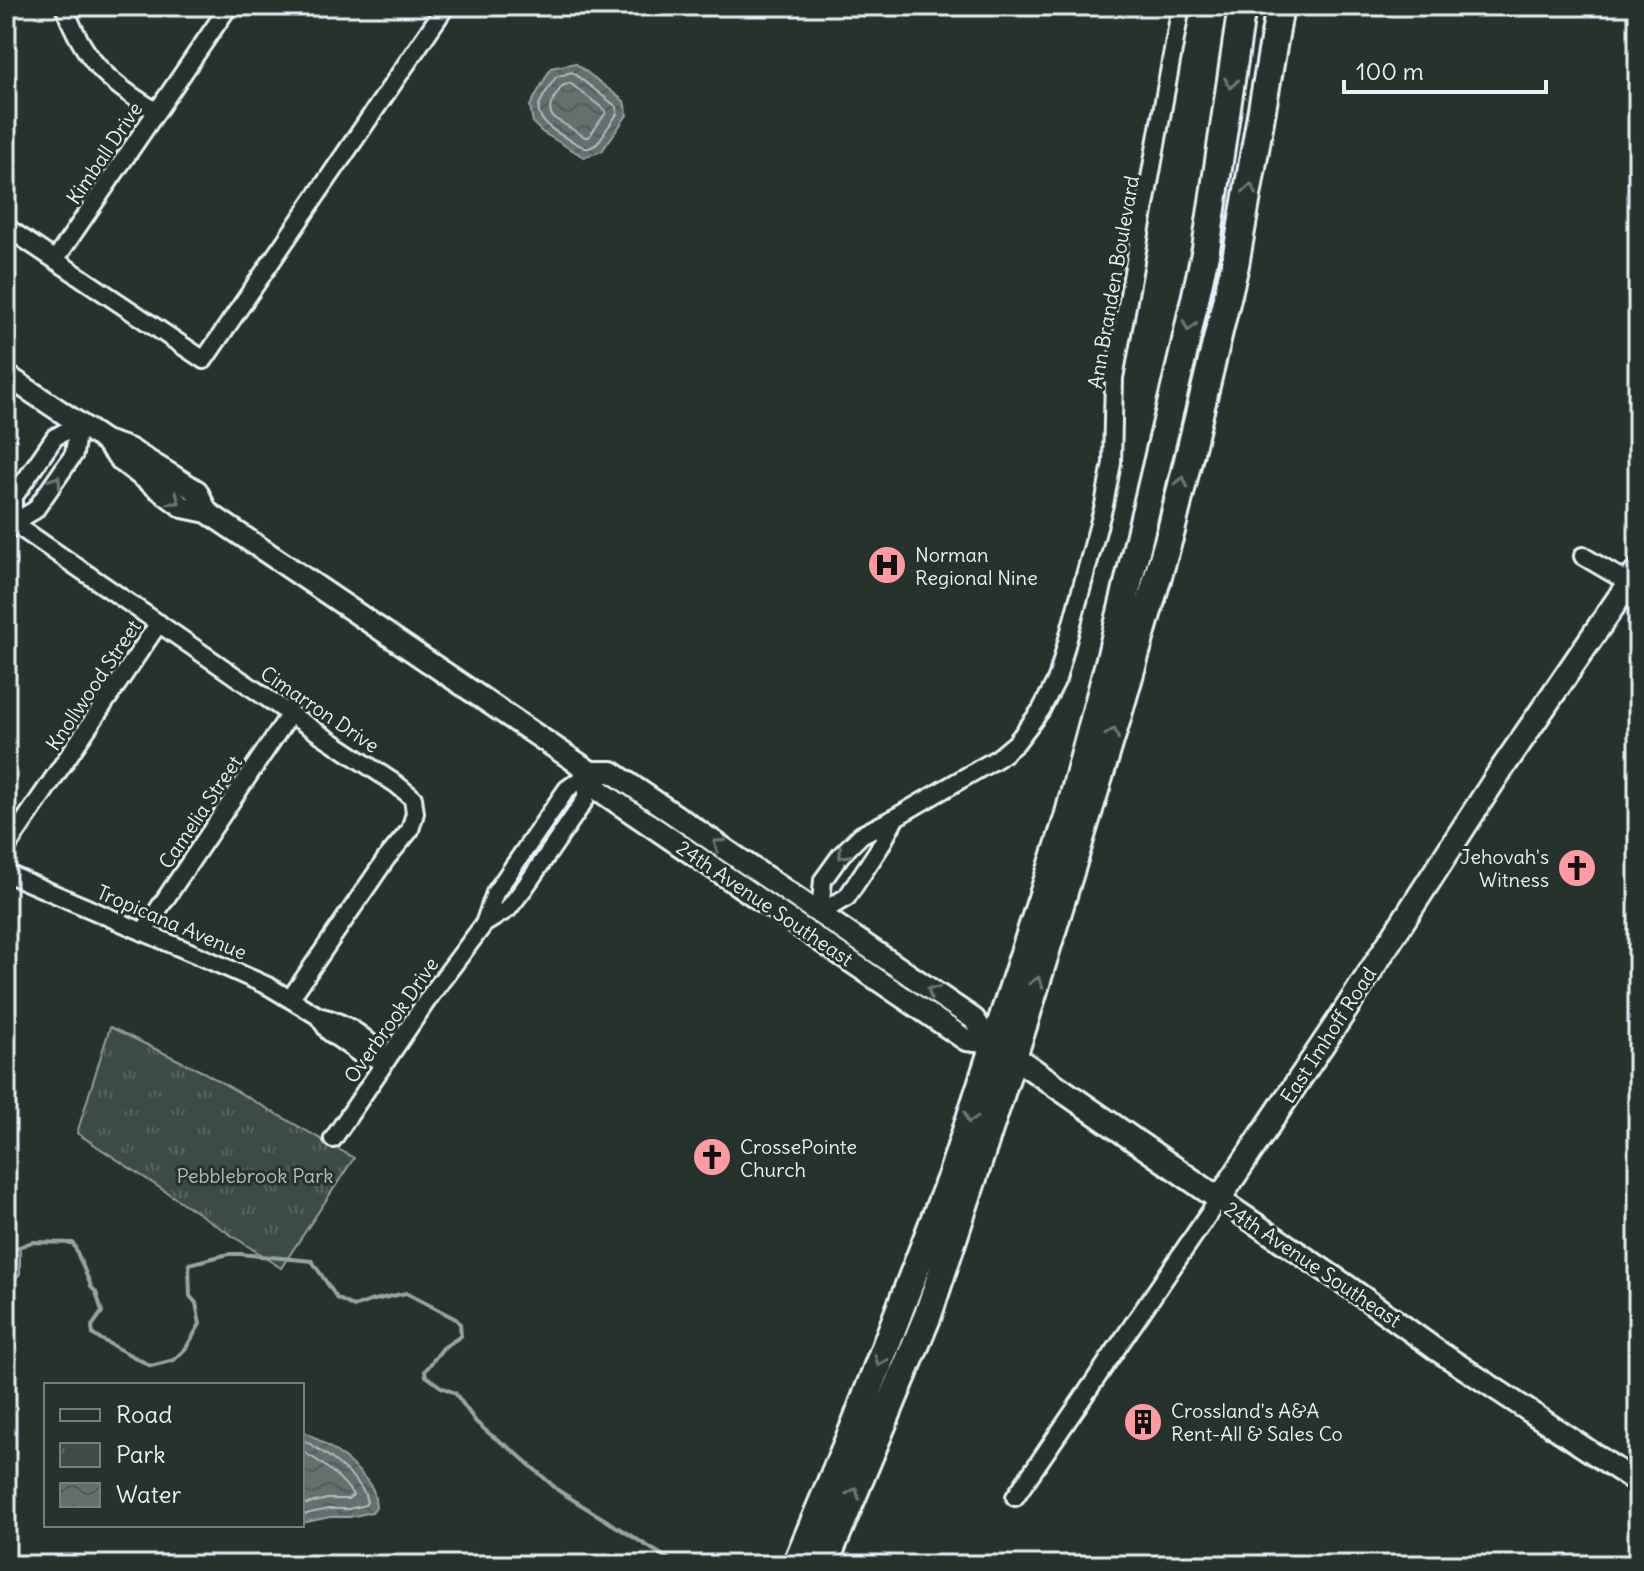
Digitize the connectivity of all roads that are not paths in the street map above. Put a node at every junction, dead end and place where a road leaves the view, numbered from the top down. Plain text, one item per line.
1 (64, 6) edge
2 (229, 6) edge
3 (446, 6) edge
4 (1181, 6) edge
5 (1242, 6) edge
6 (1280, 6) edge
7 (156, 111) junction
8 (6, 227) edge
9 (55, 260) junction
10 (6, 375) edge
11 (78, 425) junction
12 (8, 525) edge
13 (1583, 556) dead end
14 (1634, 577) edge
15 (159, 623) junction
16 (290, 714) junction
17 (591, 772) junction
18 (896, 817) junction
19 (6, 848) edge
20 (6, 873) edge
21 (820, 913) junction
22 (143, 932) junction
23 (290, 999) junction
24 (999, 1047) junction
25 (386, 1060) junction
26 (333, 1139) dead end
27 (1219, 1199) junction
28 (1638, 1483) edge
29 (1015, 1497) dead end
30 (796, 1565) edge
31 (824, 1565) edge

1 - 7 street
2 - 7 street, Kimball Drive
3 - 9 street
4 - 18 street, Ann Branden Boulevard
5 -> 24 highway
24 -> 6 highway
7 - 9 street, Kimball Drive
8 - 9 street
10 - 11 street, 24th Avenue Southeast
11 - 12 street
12 -> 11 street
11 - 17 street, 24th Avenue Southeast
12 - 15 street, Cimarron Drive
13 - 14 street
14 - 27 main road, East Imhoff Road
15 - 16 street, Cimarron Drive
15 - 19 street, Knollwood Street
16 - 22 street, Camelia Street
16 - 23 street, Cimarron Drive
21 -> 17 street, 24th Avenue Southeast
17 - 24 street, 24th Avenue Southeast
17 - 25 street, Overbrook Drive
18 - 21 street
18 -> 21 street, Ann Branden Boulevard
20 - 22 street, Tropicana Avenue
24 -> 21 street, 24th Avenue Southeast
22 - 23 street, Tropicana Avenue
23 - 25 street, Tropicana Avenue
24 - 27 main road, 24th Avenue Southeast
24 -> 30 highway
31 -> 24 highway
25 - 26 street, Overbrook Drive
27 - 28 street, 24th Avenue Southeast
27 - 29 street, East Imhoff Road

